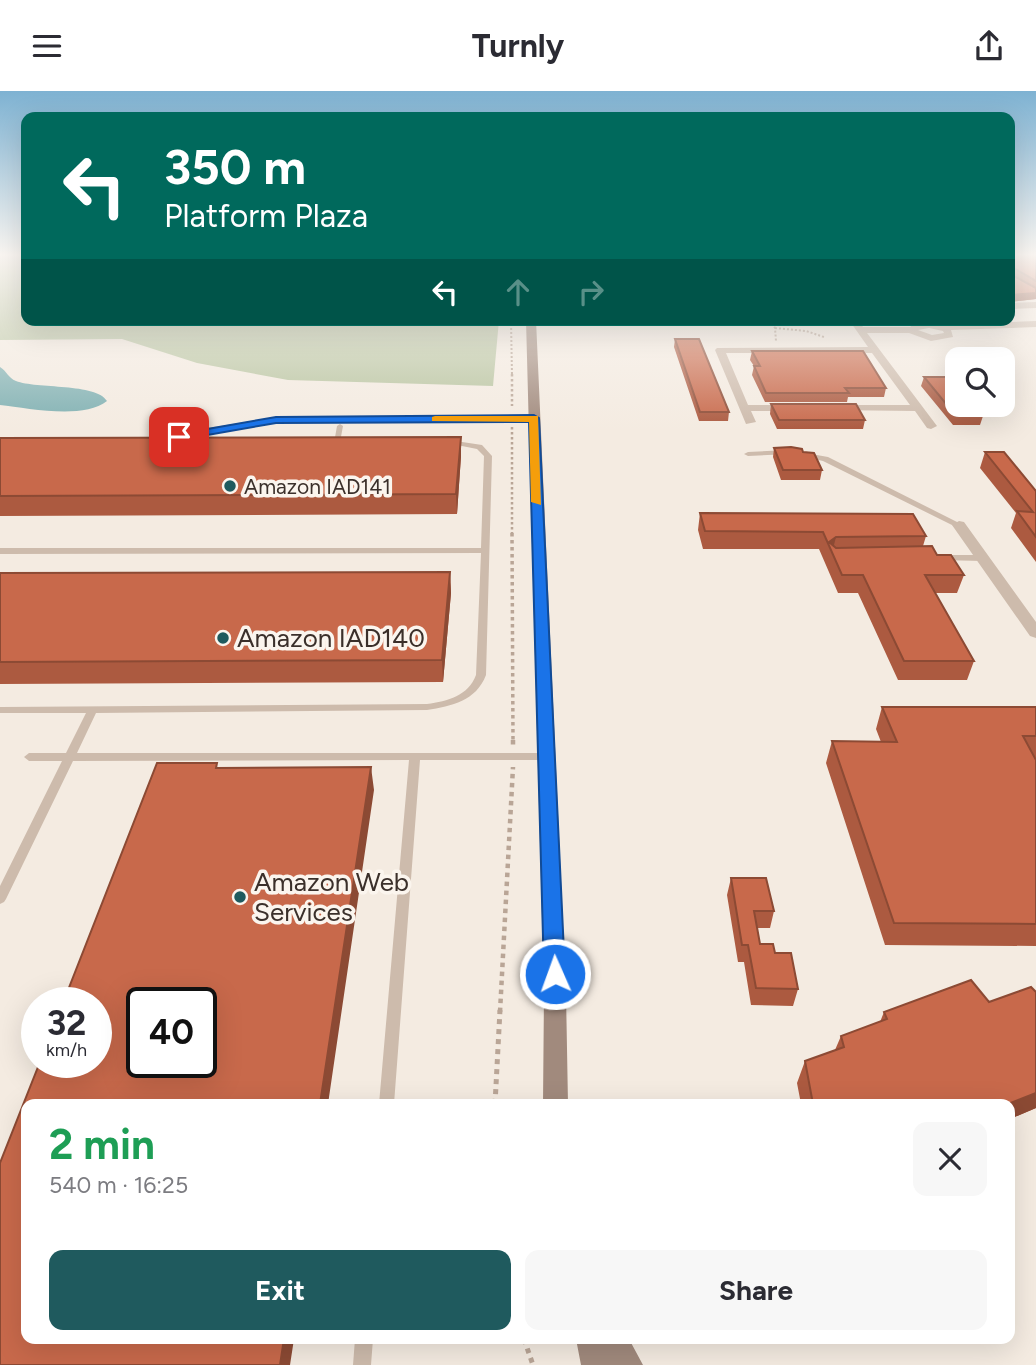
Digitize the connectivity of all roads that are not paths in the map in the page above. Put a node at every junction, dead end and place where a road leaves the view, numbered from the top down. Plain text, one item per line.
1 (1034, 324) edge
2 (1015, 325) edge
3 (531, 326) edge
4 (920, 326) edge
5 (932, 326) edge
6 (972, 326) edge
7 (941, 327) junction
8 (859, 328) edge
9 (913, 331) junction
10 (950, 335) junction
11 (876, 350) junction
12 (744, 408) junction
13 (811, 408) edge
14 (825, 408) edge
15 (918, 408) junction
16 (534, 418) junction
17 (750, 422) dead end
18 (340, 426) dead end
19 (931, 426) dead end
20 (324, 442) edge
21 (336, 442) junction
22 (350, 442) edge
23 (434, 442) edge
24 (142, 443) joint
25 (196, 443) edge
26 (748, 454) dead end
27 (960, 525) joint
28 (485, 550) junction
29 (0, 551) edge
30 (928, 558) edge
31 (983, 558) junction
32 (1036, 633) edge
33 (93, 709) junction
34 (0, 710) edge
35 (69, 756) junction
36 (415, 756) junction
37 (547, 756) junction
38 (29, 757) dead end
39 (0, 899) edge
40 (386, 1099) edge
41 (556, 1099) edge
42 (364, 1344) edge
43 (592, 1344) edge
44 (615, 1344) edge
45 (362, 1365) edge
46 (596, 1365) edge
47 (628, 1365) edge

1 - 2 street
1 - 10 street
3 - 16 street
4 - 9 street
5 - 7 street
6 - 7 street
7 - 10 street
8 - 9 street
8 - 11 street
9 - 10 street
11 - 12 street
11 - 15 street
12 - 13 street
12 - 17 street
14 - 15 street
15 - 19 street
16 - 24 street
16 - 37 street
18 - 21 lane
20 - 21 lane
21 - 22 lane
23 - 28 lane
24 - 25 lane
26 - 27 lane
27 - 31 street
28 - 29 lane
28 - 33 lane
30 - 31 lane
31 - 32 street
33 - 34 lane
33 - 35 lane
35 - 36 lane
35 - 38 lane
35 - 39 lane
36 - 37 lane
36 - 40 lane
37 - 41 street
42 - 45 lane
43 - 46 street
44 - 47 street

